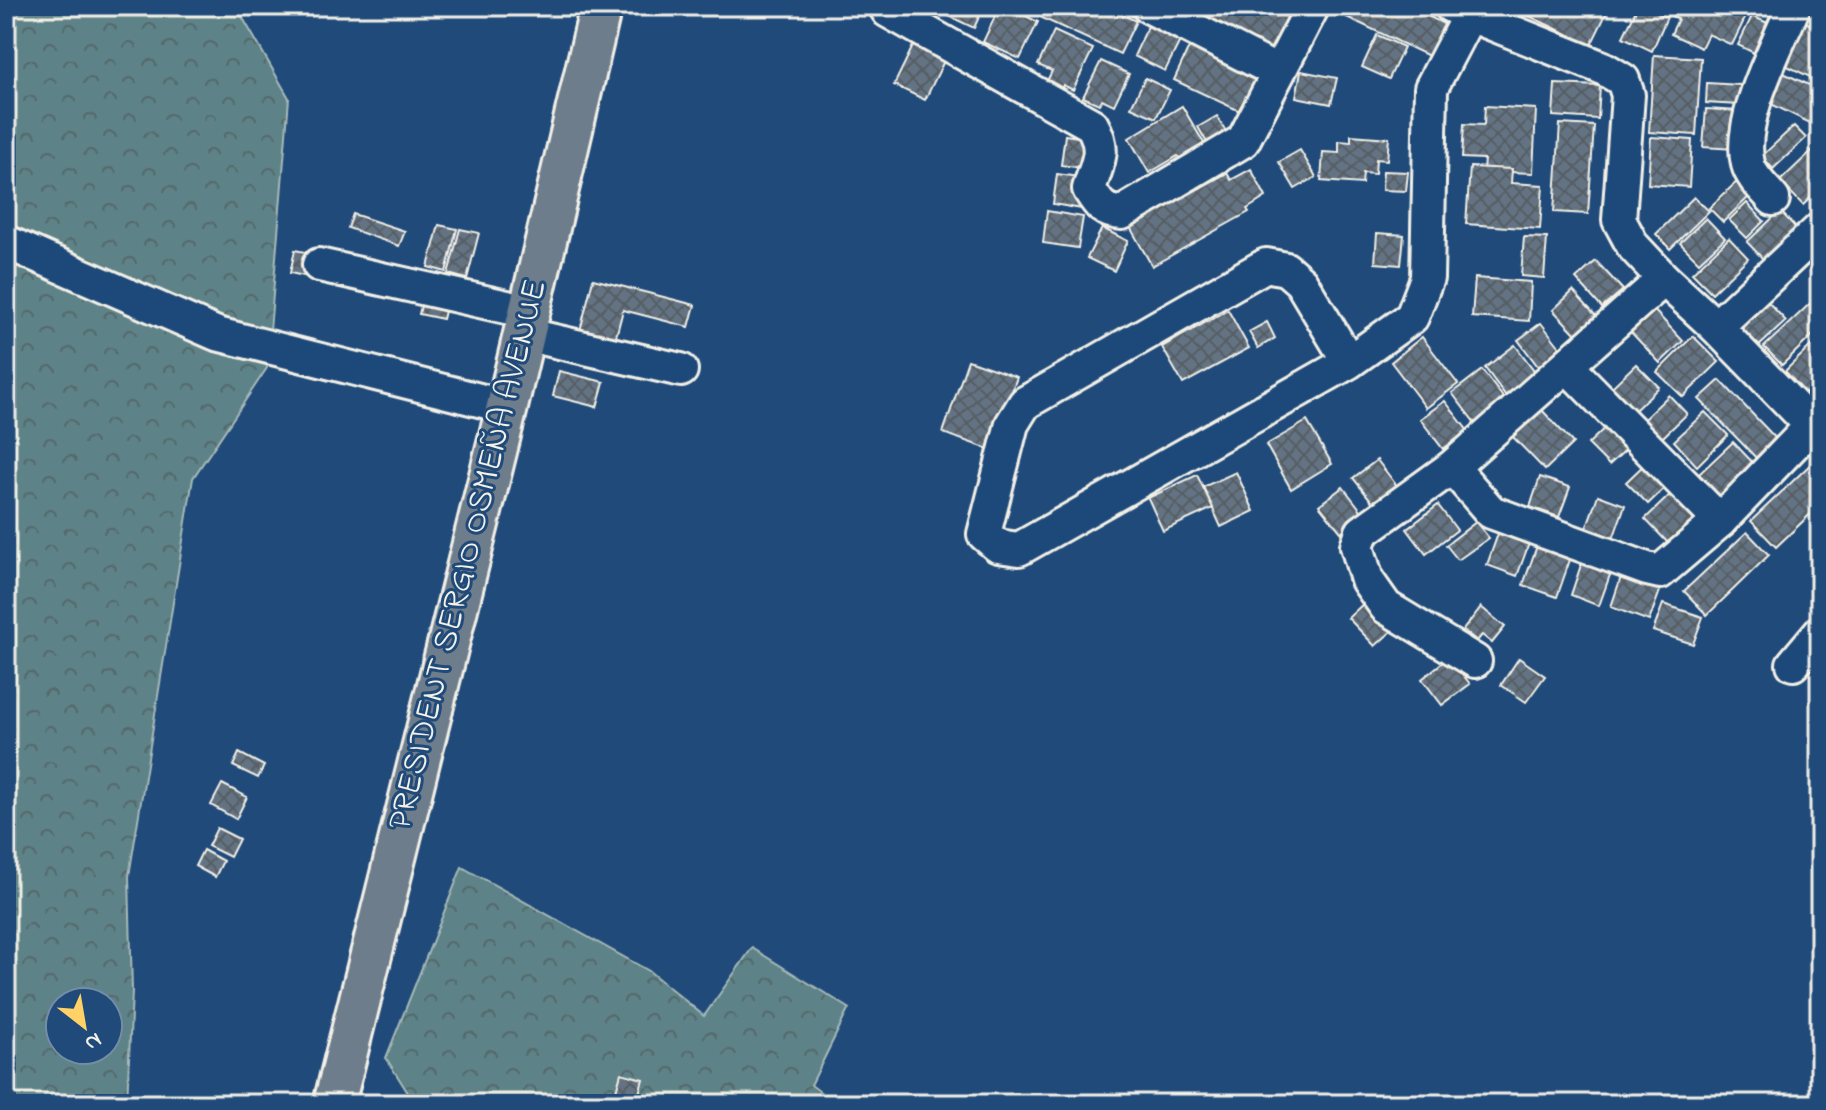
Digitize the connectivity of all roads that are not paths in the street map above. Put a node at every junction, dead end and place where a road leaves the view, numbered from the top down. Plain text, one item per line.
1 (601, 6) edge
2 (885, 6) edge
3 (1148, 6) edge
4 (1313, 6) edge
5 (1794, 6) edge
6 (1465, 9) edge
7 (1820, 19) edge
8 (1278, 72) junction
9 (1773, 199) dead end
10 (1820, 229) edge
11 (6, 242) edge
12 (319, 265) dead end
13 (1664, 279) junction
14 (527, 323) junction
15 (1716, 327) junction
16 (1349, 362) junction
17 (1567, 366) junction
18 (681, 370) dead end
19 (507, 407) junction
20 (1817, 426) edge
21 (1452, 467) junction
22 (1720, 521) junction
23 (1820, 632) edge
24 (1475, 661) dead end
25 (1793, 664) dead end
26 (334, 1104) edge

1 - 14 main road, PRESIDENT SERGIO OSMEÑA AVENUE
2 - 8 street
3 - 8 street
4 - 8 street
5 - 7 street
5 - 9 street
6 - 13 street
6 - 16 street
10 - 15 street
11 - 19 street
12 - 14 street
13 - 15 street
13 - 17 street
14 - 18 street
14 - 19 main road, PRESIDENT SERGIO OSMEÑA AVENUE
15 - 20 street
16 - 16 street
17 - 21 street
17 - 22 street
19 - 26 main road, PRESIDENT SERGIO OSMEÑA AVENUE
20 - 22 street
21 - 22 street
21 - 24 street
23 - 25 street

